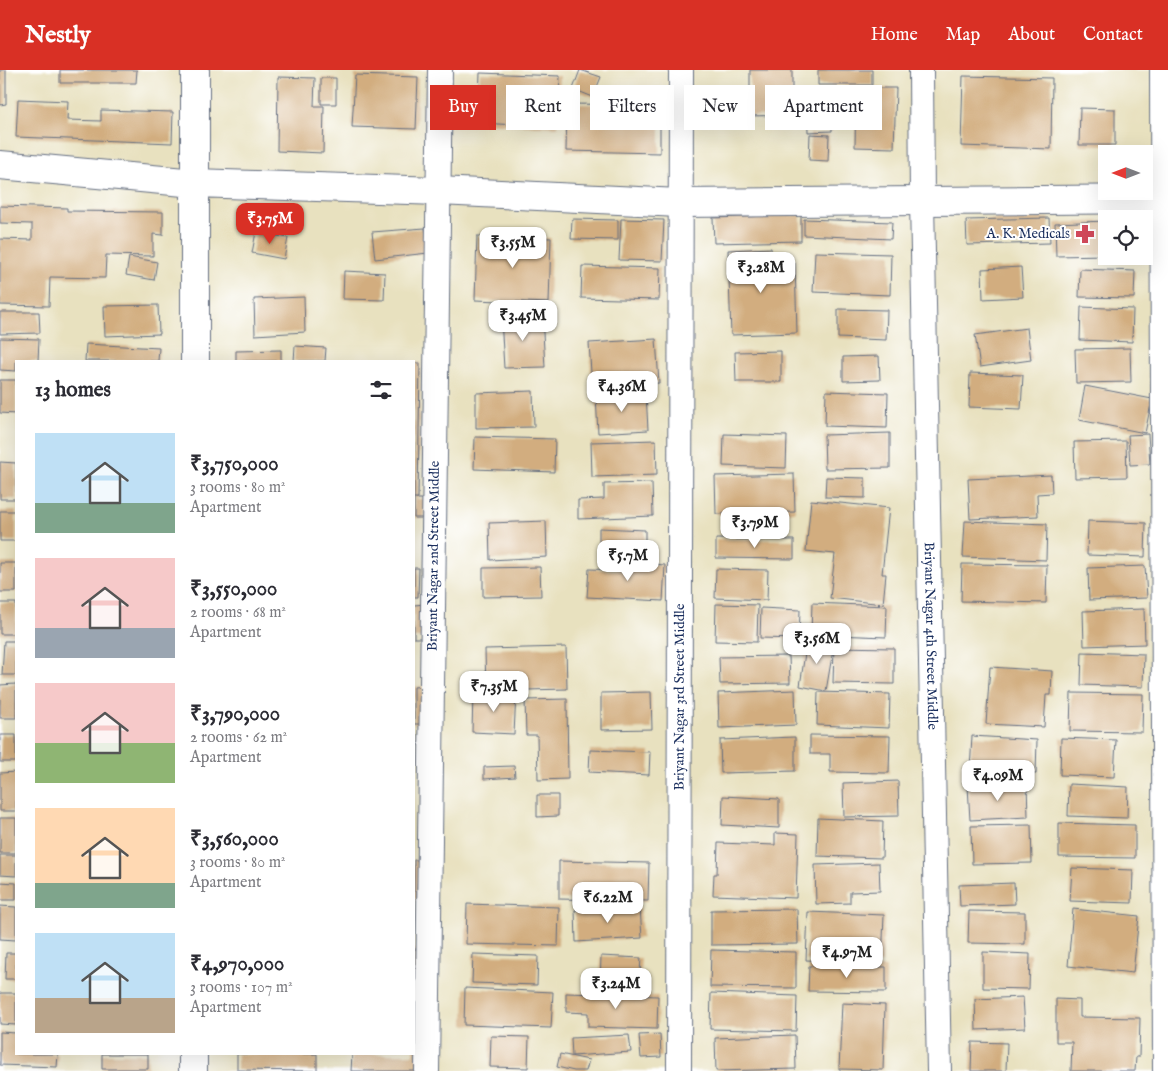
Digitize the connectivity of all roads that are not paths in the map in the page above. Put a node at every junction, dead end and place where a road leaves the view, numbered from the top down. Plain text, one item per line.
1 (196, 70) edge
2 (440, 70) edge
3 (681, 70) edge
4 (921, 70) edge
5 (1162, 70) edge
6 (0, 165) edge
7 (195, 183) junction
8 (439, 191) junction
9 (1165, 199) edge
10 (922, 201) junction
11 (679, 203) junction
12 (195, 360) edge
13 (193, 1055) edge
14 (193, 1071) edge
15 (427, 1071) edge
16 (679, 1071) edge
17 (939, 1071) edge
18 (1165, 1071) edge

1 - 7 street
2 - 8 street, Briyant Nagar 2nd Street Middle
3 - 11 street, Briyant Nagar 3rd Street Middle
4 - 10 street, Briyant Nagar 4th Street Middle
5 - 9 street
6 - 7 street
7 - 8 street
7 - 12 street
8 - 11 street
8 - 15 street, Briyant Nagar 2nd Street Middle
9 - 10 street
9 - 18 street
10 - 11 street
10 - 17 street, Briyant Nagar 4th Street Middle
11 - 16 street, Briyant Nagar 3rd Street Middle
13 - 14 street

